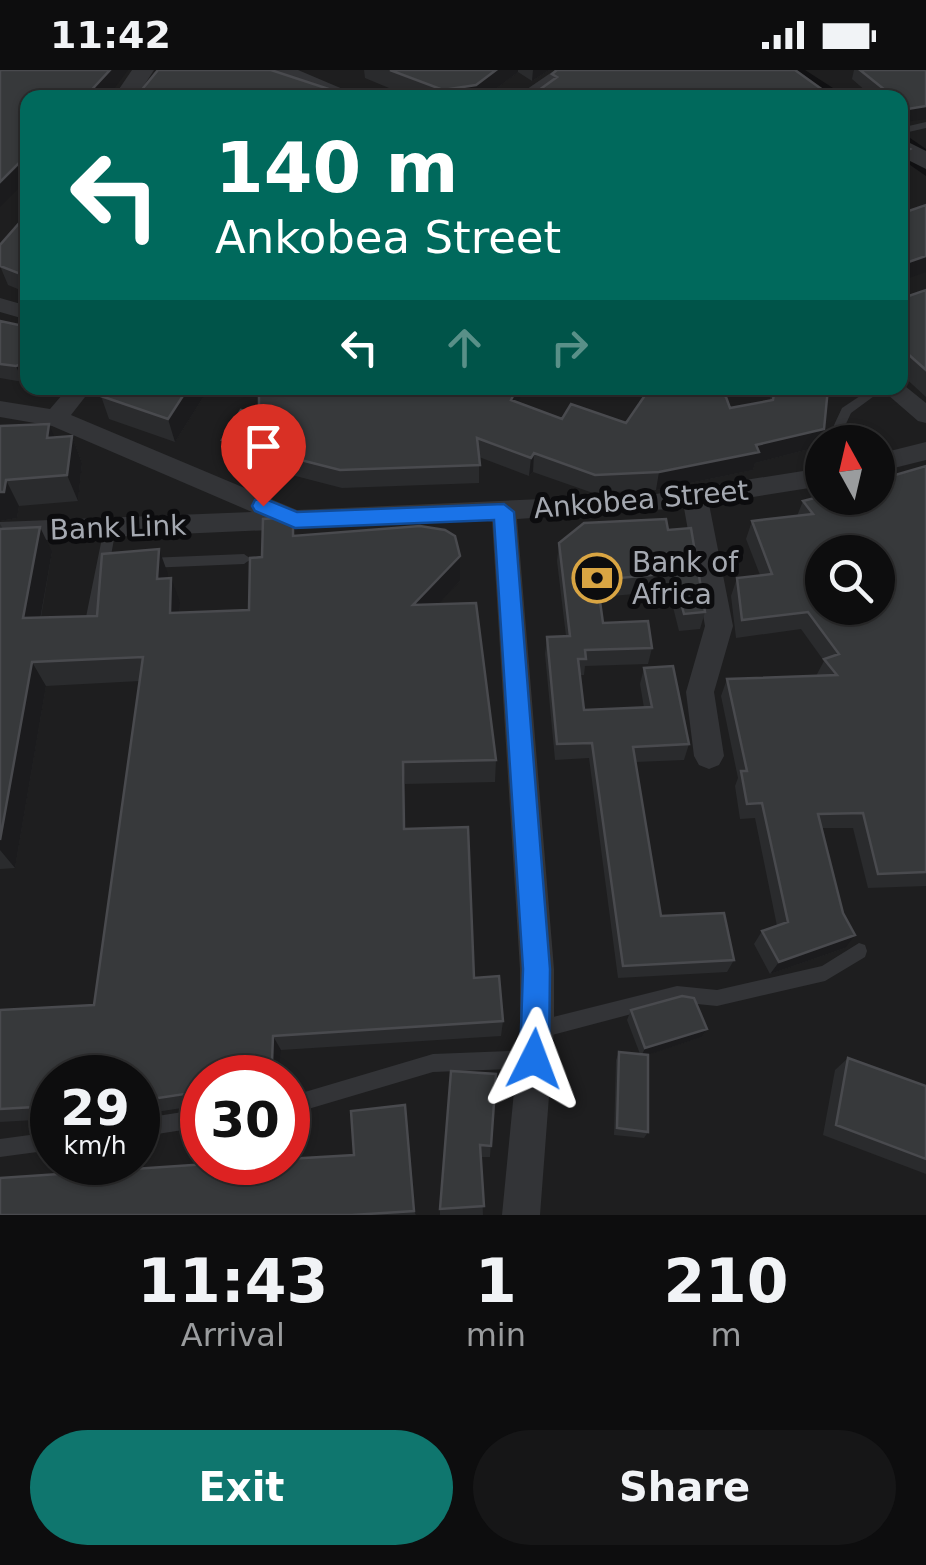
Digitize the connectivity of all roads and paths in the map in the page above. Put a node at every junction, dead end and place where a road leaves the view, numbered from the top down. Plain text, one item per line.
1 (282, 70) edge
2 (567, 70) edge
3 (305, 73) edge
4 (339, 90) edge
5 (536, 90) edge
6 (74, 395) edge
7 (869, 395) edge
8 (901, 395) edge
9 (0, 408) edge
10 (926, 415) edge
11 (56, 418) junction
12 (840, 425) edge
13 (926, 451) edge
14 (895, 459) edge
15 (805, 480) edge
16 (695, 498) junction
17 (504, 512) junction
18 (295, 520) junction
19 (110, 528) junction
20 (0, 532) edge
21 (244, 559) dead end
22 (102, 563) junction
23 (120, 563) edge
24 (138, 563) edge
25 (92, 622) edge
26 (709, 756) dead end
27 (860, 951) dead end
28 (536, 1045) junction
29 (310, 1099) edge
30 (30, 1143) edge
31 (0, 1148) edge
32 (521, 1215) edge

1 - 3 street
2 - 5 street
3 - 4 street
6 - 11 street
7 - 12 lane
8 - 10 street
9 - 11 street, Ankobea Street
11 - 18 street, Ankobea Street
13 - 14 street
15 - 16 street, Ankobea Street
16 - 17 street, Ankobea Street
16 - 26 street
17 - 18 street, Ankobea Street
17 - 28 street
18 - 19 street, Bank Link
19 - 20 street, Bank Link
19 - 22 lane
21 - 24 lane
22 - 23 lane
22 - 25 lane
27 - 28 lane
28 - 29 lane
28 - 32 street
30 - 31 lane

